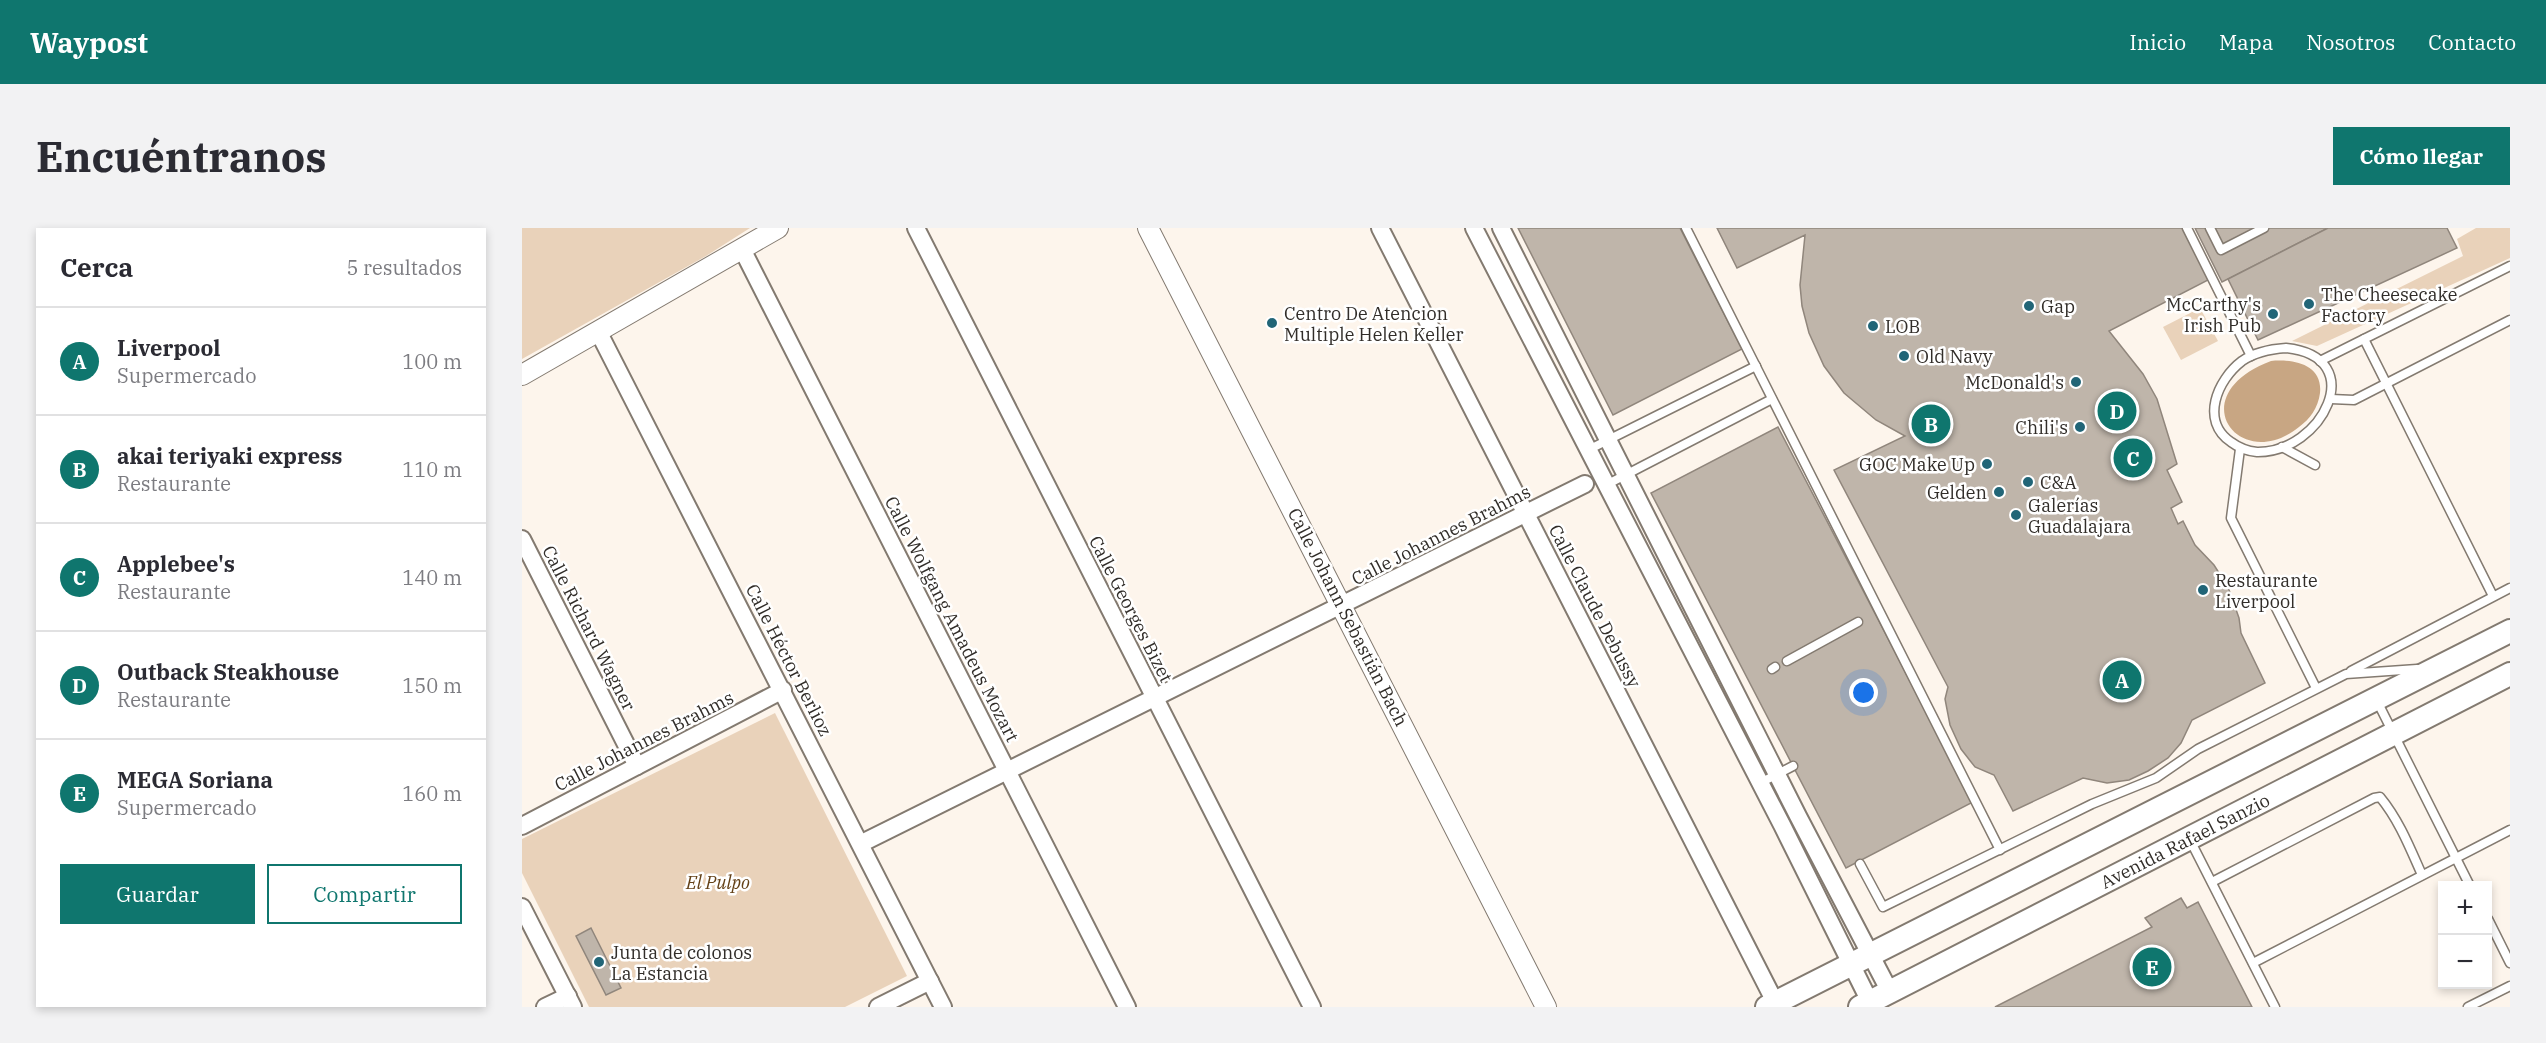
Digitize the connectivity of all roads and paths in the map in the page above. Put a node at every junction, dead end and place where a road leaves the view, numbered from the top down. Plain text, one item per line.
1 (778, 228) edge
2 (916, 228) edge
3 (1148, 228) edge
4 (1380, 228) edge
5 (1474, 228) edge
6 (1501, 228) edge
7 (1686, 228) edge
8 (2187, 228) edge
9 (2210, 228) edge
10 (2264, 228) edge
11 (742, 249) junction
12 (2510, 266) edge
13 (2510, 320) edge
14 (598, 331) junction
15 (2364, 339) junction
16 (2251, 356) junction
17 (2320, 361) junction
18 (1756, 366) junction
19 (522, 375) edge
20 (2387, 383) junction
21 (1773, 399) junction
22 (2331, 399) junction
23 (1609, 440) junction
24 (2282, 447) junction
25 (2240, 449) junction
26 (1588, 450) junction
27 (2315, 465) dead end
28 (1627, 474) junction
29 (1585, 484) dead end
30 (1606, 485) junction
31 (1526, 513) junction
32 (522, 539) edge
33 (2510, 588) edge
34 (2493, 596) junction
35 (1342, 606) junction
36 (1858, 622) dead end
37 (2510, 631) edge
38 (1787, 661) dead end
39 (2439, 668) junction
40 (2346, 674) junction
41 (2510, 674) edge
42 (2316, 688) junction
43 (783, 690) junction
44 (1155, 699) junction
45 (2376, 699) junction
46 (2393, 734) junction
47 (637, 766) junction
48 (1793, 766) dead end
49 (1008, 771) junction
50 (1777, 774) junction
51 (1760, 783) junction
52 (522, 826) edge
53 (2510, 830) edge
54 (2189, 839) junction
55 (862, 843) junction
56 (2000, 850) junction
57 (1819, 856) junction
58 (2456, 858) junction
59 (1801, 864) junction
60 (1860, 864) dead end
61 (2422, 875) junction
62 (2468, 881) edge
63 (2211, 882) junction
64 (522, 907) edge
65 (2492, 929) edge
66 (1871, 954) junction
67 (2253, 963) junction
68 (2510, 963) edge
69 (1850, 965) junction
70 (930, 981) junction
71 (2510, 986) edge
72 (1890, 992) junction
73 (571, 1001) edge
74 (1771, 1005) edge
75 (1865, 1005) edge
76 (545, 1007) edge
77 (878, 1007) edge
78 (944, 1007) edge
79 (1127, 1007) edge
80 (1312, 1007) edge
81 (1546, 1007) edge
82 (2275, 1007) edge
83 (2468, 1007) edge

1 - 11 street
2 - 44 street, Calle Georges Bizet
3 - 35 street, Calle Johann Sebastián Bach
4 - 31 street, Calle Claude Debussy
5 - 26 street
6 - 23 street
7 - 18 lane
8 - 16 lane
9 - 10 lane
11 - 14 street
11 - 49 street, Calle Wolfgang Amadeus Mozart
12 - 15 lane
13 - 20 lane
14 - 19 street
14 - 43 street, Calle Héctor Berlioz
15 - 17 lane
15 - 20 lane
16 - 17 lane
16 - 25 lane
17 - 22 lane
18 - 21 lane
18 - 23 lane
20 - 22 lane
20 - 34 lane
21 - 28 lane
21 - 56 lane
22 - 24 lane
23 - 26 lane
23 - 28 street
24 - 25 lane
24 - 27 lane
25 - 42 lane
26 - 30 street
28 - 30 lane
28 - 50 street
29 - 31 street, Calle Johannes Brahms
30 - 51 street
31 - 35 street, Calle Johannes Brahms
31 - 74 street, Calle Claude Debussy
32 - 47 street, Calle Richard Wagner
33 - 34 lane
34 - 40 lane
35 - 44 street, Calle Johannes Brahms
35 - 81 street, Calle Johann Sebastián Bach
36 - 38 lane
37 - 39 main road
39 - 40 lane
39 - 45 main road
40 - 42 lane
41 - 46 main road, Avenida Rafael Sanzio
42 - 56 lane
43 - 47 street, Calle Johannes Brahms
43 - 55 street, Calle Héctor Berlioz
44 - 49 street, Calle Johannes Brahms
44 - 80 street, Calle Georges Bizet
45 - 46 lane
45 - 66 main road
46 - 54 main road, Avenida Rafael Sanzio
46 - 58 lane
47 - 52 street, Calle Johannes Brahms
48 - 50 lane
49 - 55 street, Calle Johannes Brahms
49 - 79 street, Calle Wolfgang Amadeus Mozart
50 - 51 lane
50 - 57 street
51 - 59 street
53 - 58 lane
54 - 63 lane
54 - 72 main road, Avenida Rafael Sanzio
55 - 70 street, Calle Héctor Berlioz
56 - 60 lane
57 - 59 street
57 - 66 street
58 - 61 lane
58 - 62 lane
59 - 69 street
61 - 63 lane
61 - 67 lane
63 - 67 lane
64 - 73 street
65 - 68 lane
66 - 69 main road
66 - 72 street
67 - 82 lane
69 - 74 main road
69 - 75 street
70 - 77 street
70 - 78 street, Calle Héctor Berlioz
71 - 83 lane
72 - 75 main road, Avenida Rafael Sanzio
73 - 76 street

